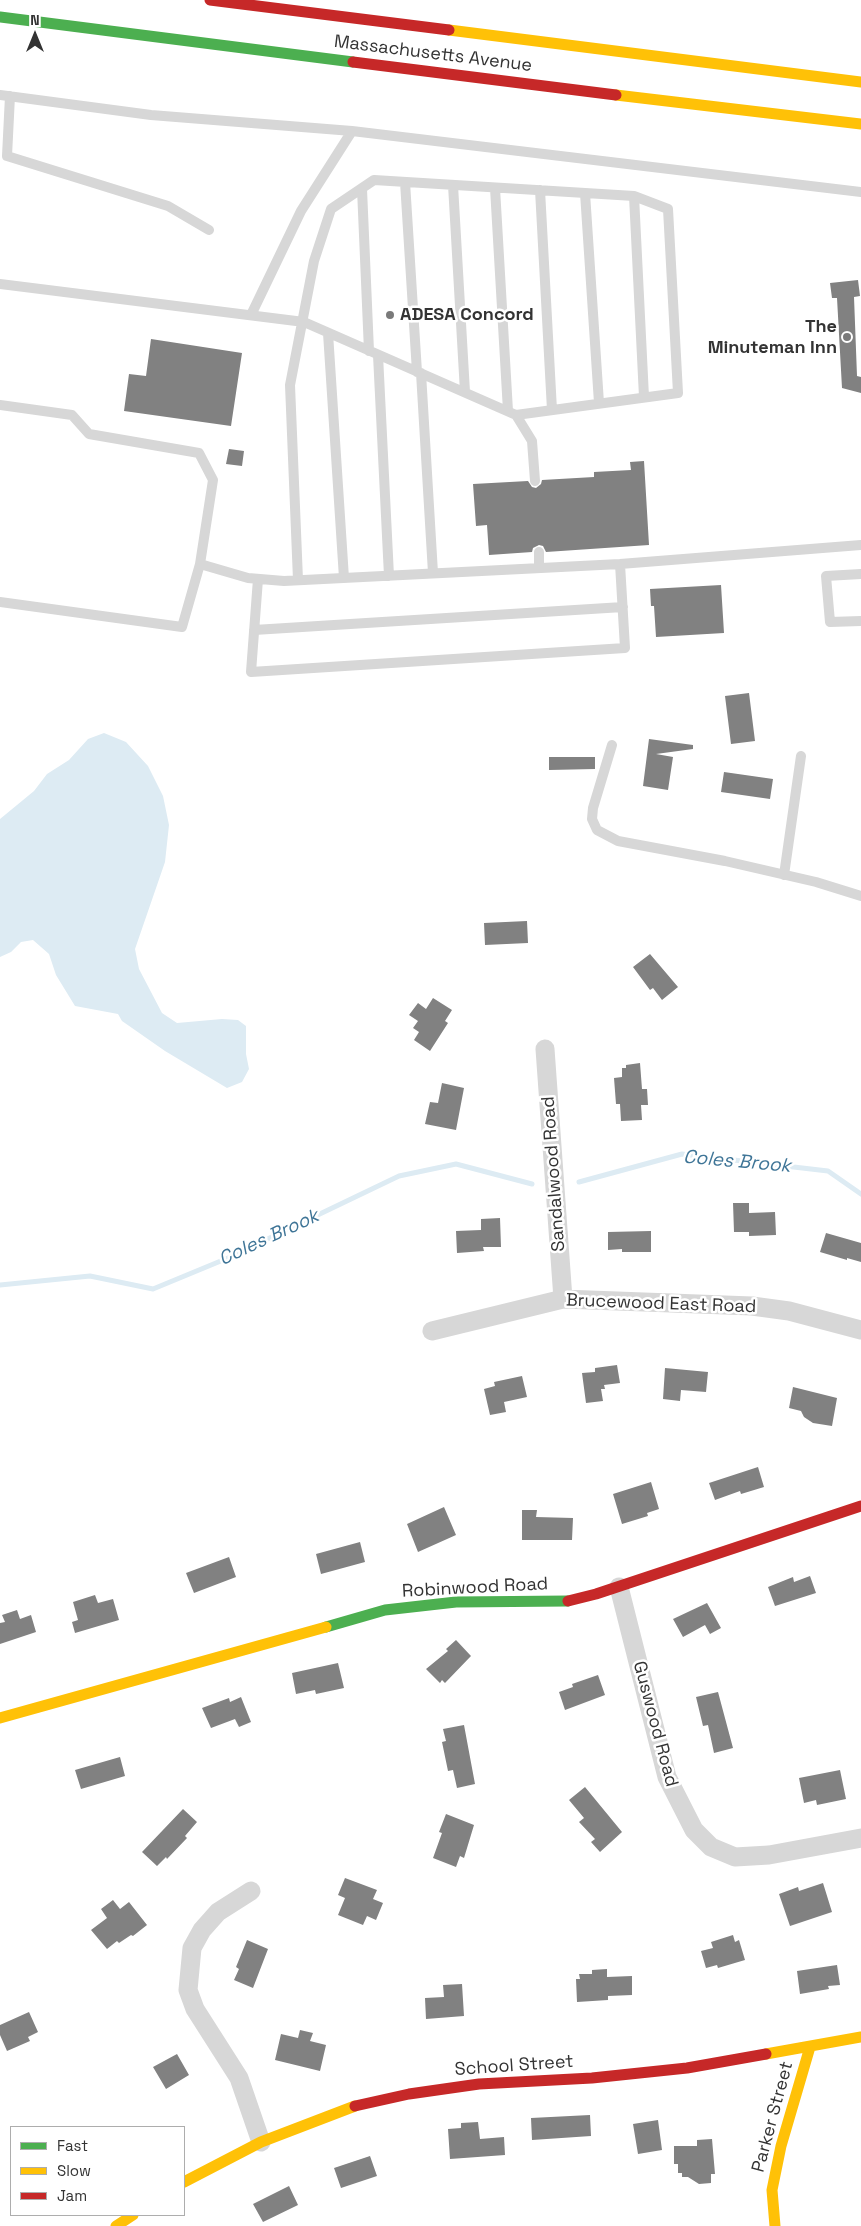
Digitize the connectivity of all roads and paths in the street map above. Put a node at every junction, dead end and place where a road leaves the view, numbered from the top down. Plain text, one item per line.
1 (210, 0) edge
2 (229, 1) edge
3 (0, 17) edge
4 (861, 82) edge
5 (5, 95) edge
6 (861, 124) edge
7 (352, 131) junction
8 (405, 182) junction
9 (454, 185) junction
10 (495, 188) junction
11 (362, 189) junction
12 (540, 190) junction
13 (861, 192) edge
14 (585, 193) junction
15 (634, 196) junction
16 (209, 230) dead end
17 (0, 284) edge
18 (251, 315) junction
19 (304, 322) junction
20 (328, 333) junction
21 (374, 353) junction
22 (419, 372) junction
23 (465, 392) junction
24 (644, 397) junction
25 (600, 403) junction
26 (0, 405) edge
27 (552, 410) junction
28 (512, 413) junction
29 (535, 481) dead end
30 (861, 546) edge
31 (539, 552) dead end
32 (200, 564) junction
33 (620, 564) junction
34 (539, 568) junction
35 (433, 573) junction
36 (861, 574) edge
37 (389, 576) junction
38 (344, 578) junction
39 (258, 579) junction
40 (298, 580) junction
41 (0, 602) edge
42 (623, 607) junction
43 (861, 621) edge
44 (254, 630) junction
45 (612, 745) dead end
46 (801, 756) dead end
47 (784, 875) junction
48 (861, 896) edge
49 (545, 1049) dead end
50 (563, 1299) junction
51 (861, 1330) edge
52 (432, 1331) dead end
53 (861, 1506) edge
54 (619, 1587) junction
55 (0, 1718) edge
56 (861, 1838) edge
57 (251, 1891) dead end
58 (861, 2037) edge
59 (810, 2047) junction
60 (261, 2142) junction
61 (185, 2181) edge
62 (131, 2216) edge
63 (116, 2226) edge
64 (775, 2226) edge

1 - 2 main road, Massachusetts Avenue
2 - 4 main road, Massachusetts Avenue
3 - 6 main road, Massachusetts Avenue
5 - 7 lane
5 - 16 lane
7 - 13 lane
7 - 18 lane
8 - 9 lane
8 - 11 lane
8 - 22 lane
9 - 10 lane
9 - 23 lane
10 - 12 lane
10 - 28 lane
11 - 19 lane
11 - 21 lane
12 - 14 lane
12 - 27 lane
14 - 15 lane
14 - 25 lane
15 - 24 lane
15 - 24 lane
17 - 18 lane
18 - 19 lane
19 - 20 lane
19 - 40 lane
20 - 21 lane
20 - 38 lane
21 - 22 lane
21 - 37 lane
22 - 23 lane
22 - 35 lane
23 - 28 lane
24 - 25 lane
25 - 27 lane
26 - 32 lane
27 - 28 lane
28 - 29 lane
30 - 33 lane
31 - 34 lane
32 - 39 lane
32 - 41 lane
33 - 34 lane
33 - 42 lane
34 - 35 lane
35 - 37 lane
36 - 43 lane
37 - 38 lane
38 - 40 lane
39 - 40 lane
39 - 44 lane
42 - 44 lane
42 - 44 lane
45 - 47 lane
46 - 47 lane
47 - 48 lane
49 - 50 street, Sandalwood Road
50 - 51 street, Brucewood East Road
50 - 52 street, Brucewood East Road
53 - 54 main road, Robinwood Road
54 - 55 main road, Robinwood Road
54 - 56 street, Guswood Road
57 - 60 street
58 - 59 main road, School Street
59 - 60 main road, School Street
59 - 64 main road, Parker Street
60 - 61 main road, School Street
62 - 63 main road

